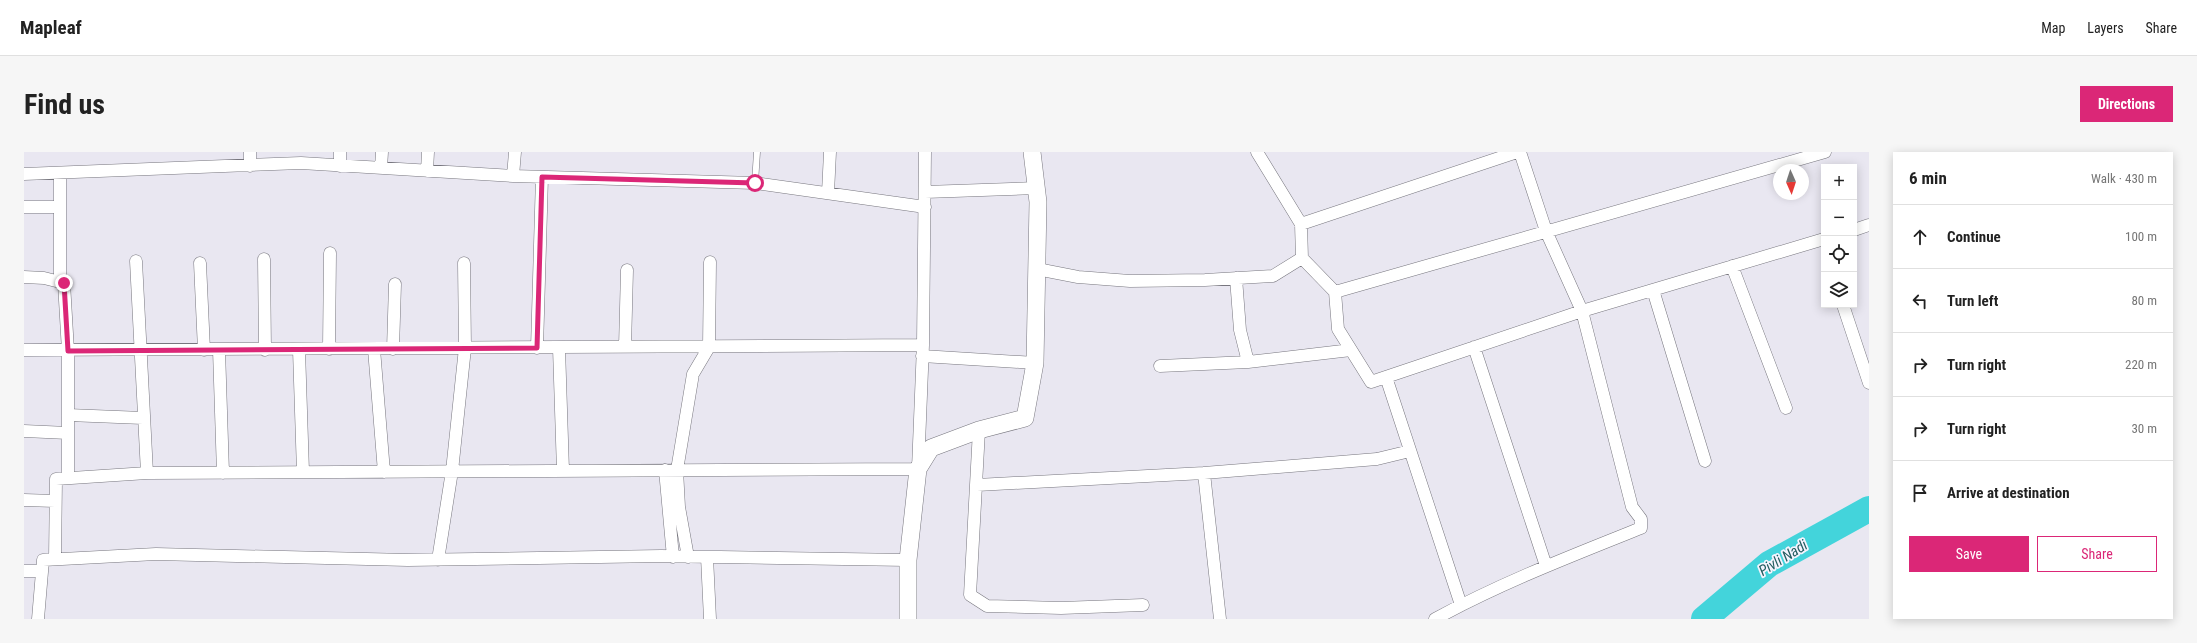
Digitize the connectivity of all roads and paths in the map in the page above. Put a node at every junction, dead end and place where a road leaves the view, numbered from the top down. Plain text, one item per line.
1 (250, 152) edge
2 (340, 152) edge
3 (382, 152) edge
4 (428, 152) edge
5 (515, 152) edge
6 (757, 152) edge
7 (830, 152) edge
8 (925, 152) edge
9 (1032, 152) edge
10 (1257, 152) edge
11 (1517, 152) edge
12 (1520, 152) edge
13 (1825, 152) edge
14 (301, 158) edge
15 (250, 166) junction
16 (340, 166) junction
17 (381, 168) junction
18 (427, 171) junction
19 (60, 173) junction
20 (24, 174) edge
21 (513, 176) junction
22 (542, 177) junction
23 (755, 183) junction
24 (1037, 188) junction
25 (925, 192) junction
26 (828, 193) junction
27 (24, 206) edge
28 (925, 206) junction
29 (58, 207) junction
30 (1301, 224) junction
31 (1869, 226) edge
32 (1857, 229) edge
33 (1546, 231) junction
34 (1821, 242) edge
35 (330, 253) dead end
36 (1302, 258) junction
37 (264, 259) dead end
38 (136, 261) dead end
39 (710, 262) dead end
40 (200, 263) dead end
41 (464, 263) dead end
42 (1732, 266) junction
43 (1037, 269) junction
44 (627, 270) dead end
45 (24, 277) edge
46 (1236, 278) junction
47 (60, 282) junction
48 (395, 284) dead end
49 (1653, 290) junction
50 (1335, 292) junction
51 (1844, 308) edge
52 (1582, 311) junction
53 (625, 347) junction
54 (709, 347) junction
55 (1474, 347) junction
56 (465, 348) junction
57 (537, 348) junction
58 (559, 348) junction
59 (329, 349) junction
60 (374, 349) junction
61 (393, 349) junction
62 (24, 350) edge
63 (204, 350) junction
64 (219, 350) junction
65 (265, 350) junction
66 (299, 350) junction
67 (1351, 350) junction
68 (68, 351) junction
69 (140, 351) junction
70 (922, 351) junction
71 (1248, 362) junction
72 (1035, 363) junction
73 (1160, 366) dead end
74 (1386, 377) junction
75 (1869, 383) edge
76 (1786, 408) dead end
77 (68, 415) junction
78 (142, 418) junction
79 (979, 430) junction
80 (24, 431) edge
81 (68, 433) junction
82 (1410, 452) junction
83 (1704, 461) dead end
84 (918, 469) junction
85 (671, 470) junction
86 (452, 471) junction
87 (563, 471) junction
88 (223, 472) junction
89 (303, 472) junction
90 (384, 472) junction
91 (147, 473) junction
92 (1204, 473) junction
93 (68, 478) junction
94 (977, 485) junction
95 (24, 500) edge
96 (55, 501) junction
97 (673, 556) junction
98 (688, 557) junction
99 (707, 557) junction
100 (55, 559) junction
101 (438, 560) junction
102 (908, 560) junction
103 (1546, 566) junction
104 (24, 571) edge
105 (42, 571) junction
106 (1143, 605) dead end
107 (1461, 605) junction
108 (38, 619) edge
109 (710, 619) edge
110 (908, 619) edge
111 (1220, 619) edge
112 (1435, 619) edge

1 - 15 street
2 - 16 street
3 - 17 street
4 - 18 street
5 - 21 street
6 - 23 lane
7 - 26 street
8 - 25 street
9 - 24 street
10 - 30 street
11 - 30 street
12 - 33 street
13 - 33 street
14 - 15 street
14 - 16 street
15 - 19 street
16 - 17 street
17 - 18 street
18 - 21 street
19 - 20 street
19 - 29 street
21 - 22 street
22 - 23 street
22 - 57 street
23 - 26 street
24 - 25 street
24 - 43 street
25 - 28 street
26 - 28 street
27 - 29 street
28 - 70 street
29 - 47 street
30 - 36 street
31 - 32 street
33 - 50 street
33 - 52 street
34 - 42 street
35 - 59 street
36 - 46 street
36 - 50 street
37 - 65 street
38 - 69 street
39 - 54 street
40 - 63 street
41 - 56 street
42 - 49 street
42 - 76 street
43 - 46 street
43 - 72 street
44 - 53 street
45 - 47 street
46 - 71 street
47 - 68 street
48 - 61 street
49 - 52 street
49 - 83 street
50 - 67 street
51 - 75 street
52 - 55 street
52 - 103 street
53 - 54 street
53 - 58 street
54 - 70 street
54 - 85 street
55 - 74 street
55 - 103 street
56 - 57 street
56 - 61 street
56 - 86 street
57 - 58 street
58 - 87 street
59 - 60 street
59 - 66 street
60 - 61 street
60 - 90 street
62 - 68 street
63 - 64 street
63 - 69 street
64 - 65 street
64 - 88 street
65 - 66 street
66 - 89 street
67 - 71 street
67 - 74 street
68 - 69 street
68 - 77 street
69 - 78 street
70 - 72 street
70 - 84 street
71 - 73 street
72 - 79 street
74 - 82 street
77 - 78 street
77 - 81 street
78 - 91 street
79 - 84 street
79 - 94 street
80 - 81 street
81 - 93 street
82 - 92 street
82 - 107 street
84 - 85 street
84 - 102 street
85 - 87 street
85 - 97 street
85 - 98 street
86 - 87 street
86 - 90 street
86 - 101 street
88 - 89 street
88 - 91 street
89 - 90 street
91 - 93 street
92 - 94 street
92 - 111 street
93 - 96 street
94 - 106 street
95 - 96 street
96 - 100 street
97 - 98 street
97 - 101 street
98 - 99 street
99 - 102 street
99 - 109 street
100 - 101 street
100 - 105 street
102 - 110 street
103 - 107 street
104 - 105 street
105 - 108 street
107 - 112 street

